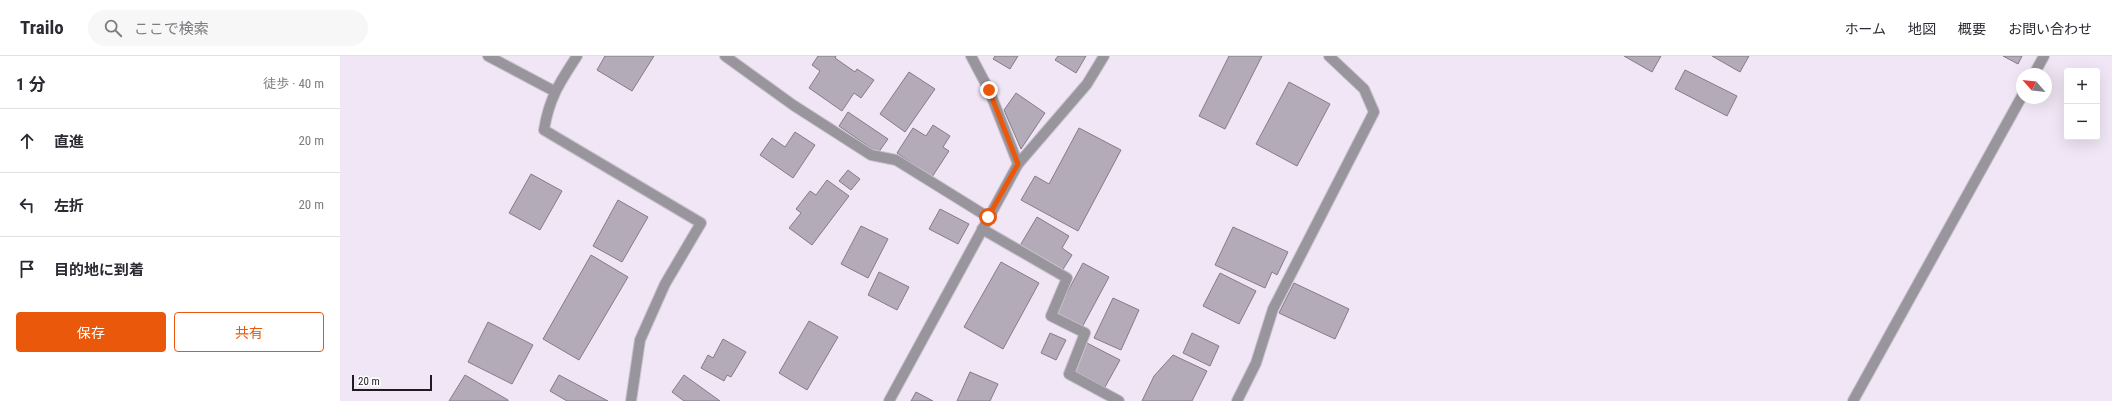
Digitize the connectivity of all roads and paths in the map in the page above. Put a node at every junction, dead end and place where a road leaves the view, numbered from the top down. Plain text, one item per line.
1 (488, 56) edge
2 (577, 56) edge
3 (725, 56) edge
4 (971, 56) edge
5 (1104, 56) edge
6 (1329, 56) edge
7 (2044, 56) edge
8 (2037, 68) edge
9 (554, 90) junction
10 (2018, 104) edge
11 (1018, 164) junction
12 (988, 217) junction
13 (982, 229) junction
14 (631, 401) edge
15 (889, 401) edge
16 (1118, 401) edge
17 (1237, 401) edge
18 (1852, 401) edge

1 - 9 street
2 - 9 street
3 - 12 street
4 - 11 street
5 - 11 street
6 - 17 street
7 - 8 street
9 - 14 street
10 - 18 street
11 - 12 street
12 - 13 street
13 - 15 street
13 - 16 street

